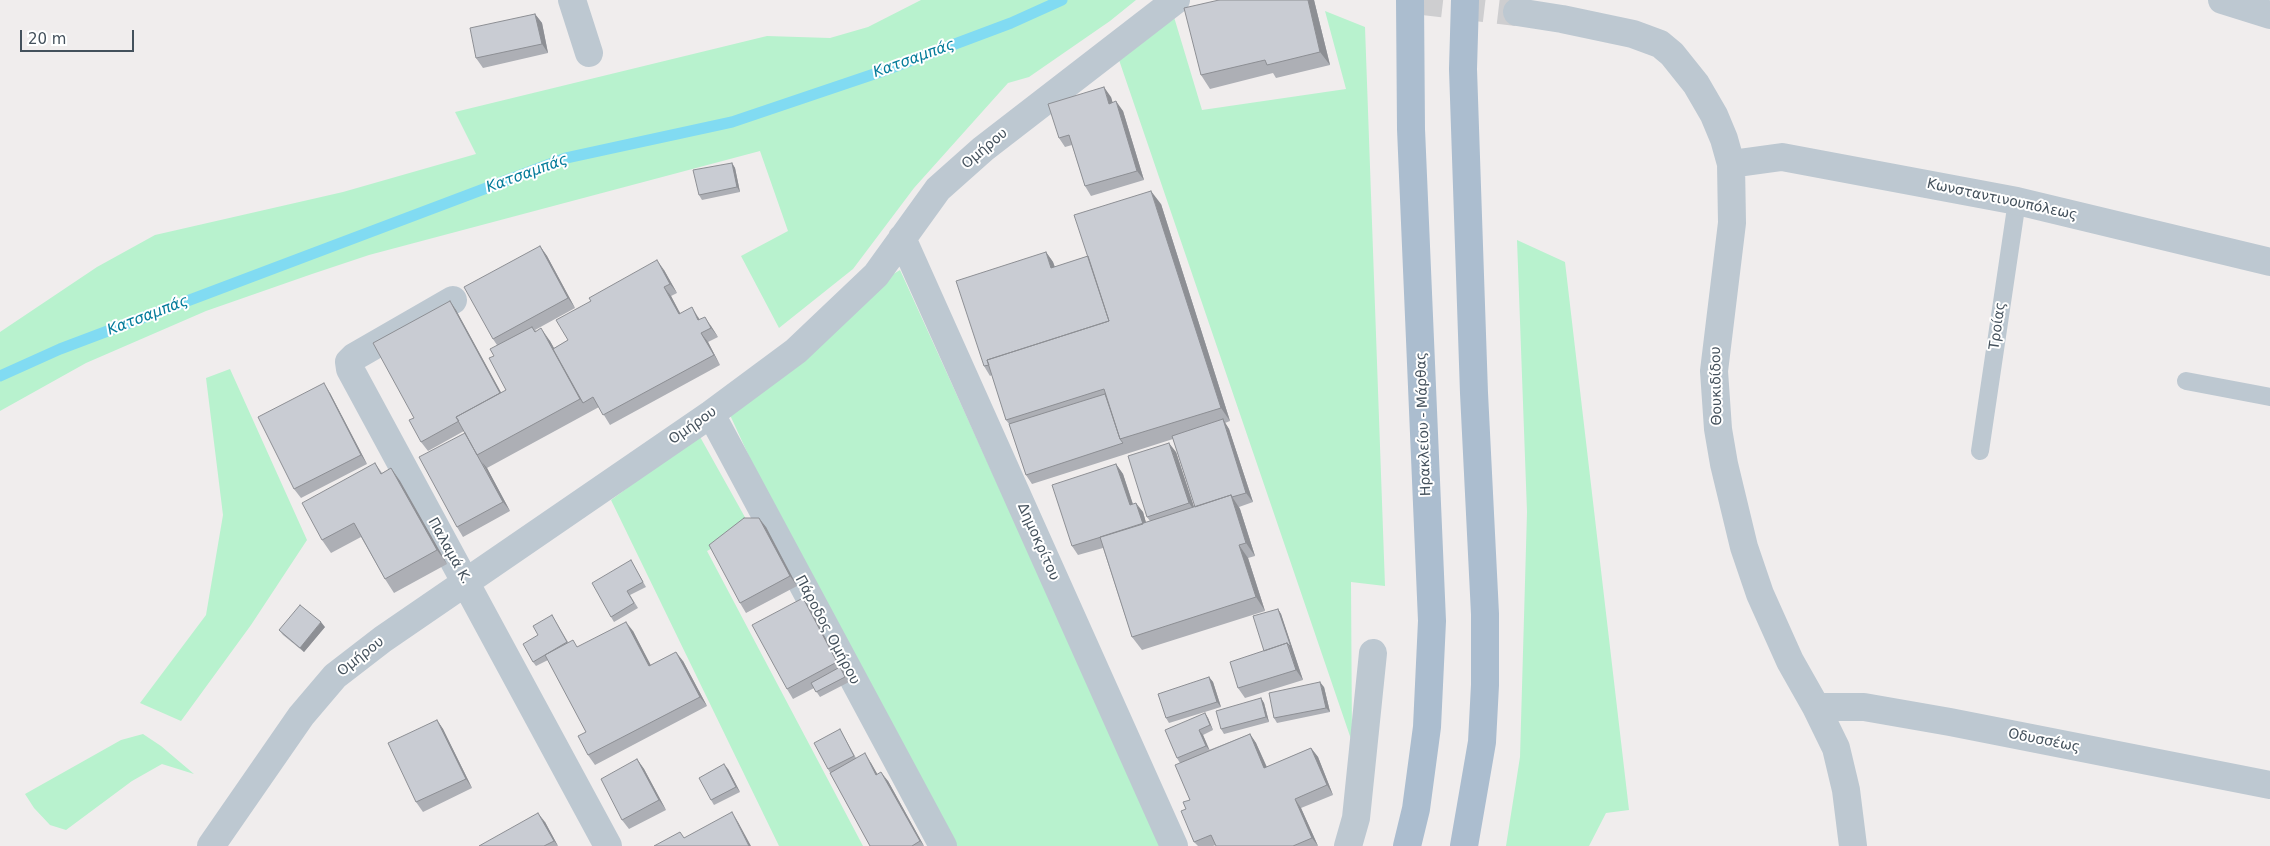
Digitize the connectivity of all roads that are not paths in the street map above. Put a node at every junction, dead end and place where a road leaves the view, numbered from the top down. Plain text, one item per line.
1 (572, 0) edge
2 (1176, 0) edge
3 (1410, 0) edge
4 (1465, 0) edge
5 (2222, 0) edge
6 (1545, 8) edge
7 (1517, 12) tunnel mouth
8 (2270, 15) edge
9 (589, 53) dead end
10 (1731, 164) junction
11 (2017, 201) junction
12 (902, 238) junction
13 (2270, 262) edge
14 (453, 300) dead end
15 (2186, 381) dead end
16 (2270, 397) edge
17 (711, 414) junction
18 (1980, 451) dead end
19 (466, 584) junction
20 (1373, 654) dead end
21 (1816, 707) junction
22 (2270, 785) edge
23 (211, 846) edge
24 (608, 846) edge
25 (944, 846) edge
26 (1174, 846) edge
27 (1348, 846) edge
28 (1407, 846) edge
29 (1464, 846) edge
30 (1853, 846) edge

1 - 9 street
2 - 12 street, Ομήρου
3 - 28 main road, Ηρακλείου - Μάρθας
4 - 29 main road
5 - 8 street
6 - 7 street, Θουκιδίδου
6 - 10 street, Θουκιδίδου
10 - 11 street, Κωνσταντινουπόλεως
10 - 21 street, Θουκιδίδου
11 - 13 street, Κωνσταντινουπόλεως
11 - 18 lane, Τροίας
12 - 17 street, Ομήρου
12 - 26 street, Δημοκρίτου
14 - 19 street, Παλαμά Κ.
15 - 16 lane
17 - 19 street, Ομήρου
17 - 25 street, Πάροδος Ομήρου
19 - 23 street, Ομήρου
19 - 24 street, Παλαμά Κ.
20 - 27 street
21 - 22 street, Οδυσσέως
21 - 30 street, Θουκιδίδου

